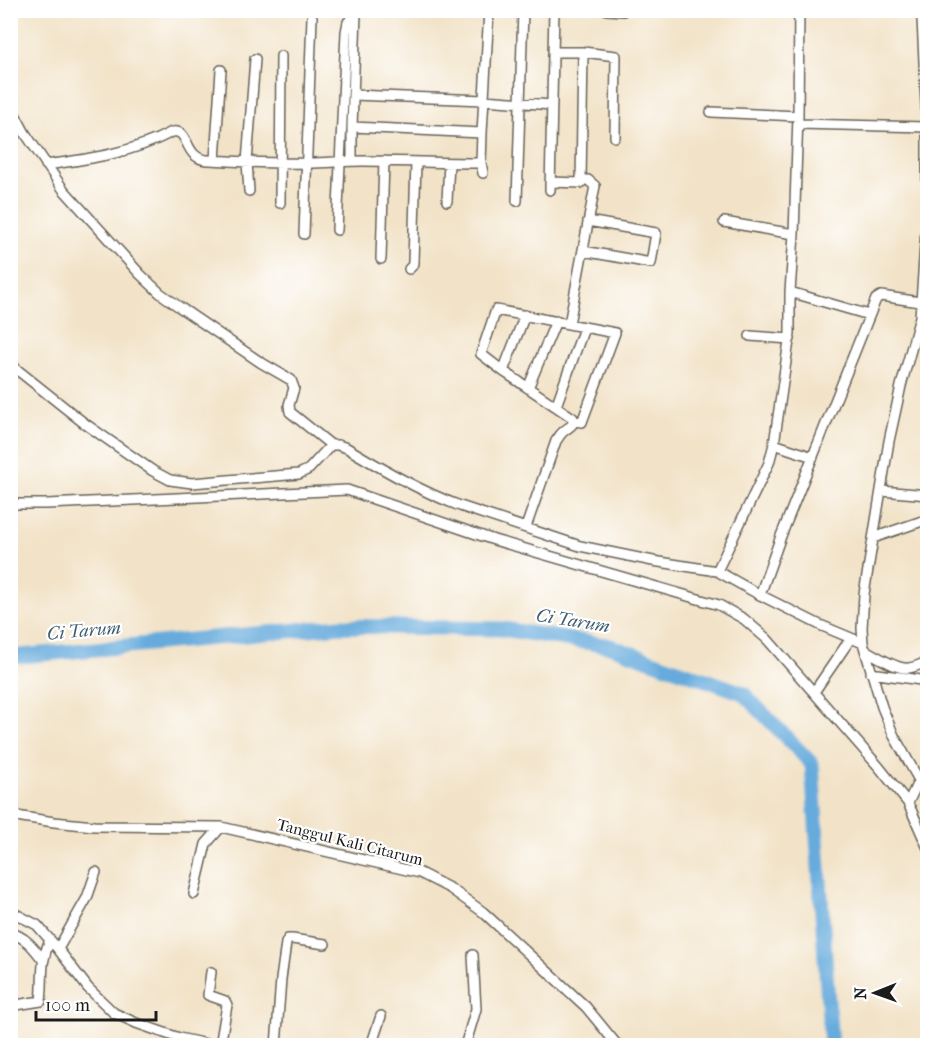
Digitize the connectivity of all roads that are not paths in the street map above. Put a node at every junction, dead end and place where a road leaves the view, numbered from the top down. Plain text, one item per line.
1 (489, 10) edge
2 (523, 10) edge
3 (554, 10) edge
4 (607, 10) edge
5 (799, 10) edge
6 (623, 11) edge
7 (356, 13) edge
8 (924, 13) edge
9 (312, 17) dead end
10 (554, 52) junction
11 (583, 52) junction
12 (281, 56) dead end
13 (255, 59) dead end
14 (221, 70) dead end
15 (926, 80) edge
16 (353, 95) junction
17 (484, 100) junction
18 (519, 102) junction
19 (10, 105) edge
20 (552, 105) junction
21 (711, 112) dead end
22 (798, 120) junction
23 (352, 127) junction
24 (927, 127) edge
25 (482, 133) junction
26 (615, 138) dead end
27 (215, 160) junction
28 (339, 161) junction
29 (352, 161) junction
30 (384, 161) junction
31 (247, 162) junction
32 (279, 162) junction
33 (416, 162) junction
34 (307, 163) junction
35 (449, 163) junction
36 (46, 165) junction
37 (581, 180) junction
38 (249, 191) dead end
39 (447, 201) dead end
40 (517, 201) dead end
41 (280, 203) dead end
42 (927, 216) edge
43 (588, 221) junction
44 (724, 222) dead end
45 (337, 230) dead end
46 (304, 234) dead end
47 (794, 234) junction
48 (926, 240) edge
49 (583, 251) junction
50 (381, 259) dead end
51 (409, 269) dead end
52 (790, 292) junction
53 (920, 302) junction
54 (525, 315) junction
55 (869, 315) junction
56 (924, 316) edge
57 (556, 321) junction
58 (569, 324) junction
59 (584, 328) junction
60 (915, 335) junction
61 (750, 336) dead end
62 (927, 336) edge
63 (790, 339) junction
64 (10, 364) edge
65 (503, 371) junction
66 (528, 388) junction
67 (556, 406) junction
68 (574, 422) junction
69 (774, 444) junction
70 (331, 445) junction
71 (813, 457) junction
72 (882, 491) junction
73 (927, 495) edge
74 (10, 504) edge
75 (927, 519) edge
76 (526, 527) junction
77 (873, 538) junction
78 (717, 571) junction
79 (760, 595) junction
80 (851, 638) junction
81 (864, 647) junction
82 (927, 661) edge
83 (871, 673) junction
84 (927, 681) edge
85 (814, 692) junction
86 (919, 780) junction
87 (927, 787) edge
88 (908, 803) junction
89 (10, 815) edge
90 (222, 827) junction
91 (927, 848) edge
92 (96, 872) dead end
93 (194, 894) dead end
94 (10, 911) edge
95 (10, 933) edge
96 (50, 940) junction
97 (325, 944) dead end
98 (58, 949) junction
99 (473, 955) dead end
100 (43, 960) junction
101 (212, 972) dead end
102 (10, 1006) edge
103 (381, 1016) dead end
104 (178, 1042) edge
105 (218, 1046) edge
106 (276, 1046) edge
107 (371, 1046) edge
108 (465, 1046) edge
109 (618, 1046) edge

1 - 17 street
2 - 18 street
3 - 10 street
4 - 6 street
5 - 22 street
7 - 16 street
7 - 28 street
8 - 15 street
9 - 34 street
10 - 11 street
10 - 20 street
11 - 26 street
11 - 37 street
12 - 32 street
13 - 31 street
14 - 27 street
15 - 24 street
16 - 17 street
16 - 23 street
17 - 18 street
17 - 25 street
18 - 20 street
18 - 40 street
19 - 36 street
20 - 37 street
21 - 22 street
22 - 24 street
22 - 47 street
23 - 25 street
23 - 29 street
24 - 42 street
25 - 35 street
27 - 31 street
27 - 36 street
28 - 29 street
28 - 34 street
28 - 45 street
29 - 30 street
30 - 33 street
30 - 50 street
31 - 32 street
31 - 38 street
32 - 34 street
32 - 41 street
33 - 35 street
33 - 51 street
34 - 46 street
35 - 39 street
36 - 70 street
37 - 43 street
42 - 48 street
43 - 49 street
43 - 49 street
44 - 47 street
47 - 52 street
48 - 53 street
49 - 58 street
52 - 55 street
52 - 63 street
53 - 55 street
53 - 56 street
54 - 57 street
54 - 65 street
54 - 65 street
55 - 71 street
56 - 60 street
57 - 58 street
57 - 66 street
58 - 59 street
59 - 67 street
59 - 68 street
60 - 62 street
60 - 72 street
61 - 63 street
63 - 69 street
64 - 70 street
65 - 66 street
66 - 67 street
67 - 68 street
68 - 76 street
69 - 71 street
69 - 78 street
70 - 76 street
71 - 79 street
72 - 73 street
72 - 77 street
74 - 85 street
75 - 77 street
76 - 78 street
77 - 81 street
78 - 79 street
79 - 80 street
80 - 81 street
80 - 85 street
81 - 82 street
81 - 83 street
83 - 84 street
83 - 86 street
85 - 88 street
86 - 87 street
86 - 88 street
88 - 91 street
89 - 90 street, Tanggul Kali Citarum
90 - 93 street
90 - 109 street, Tanggul Kali Citarum
92 - 98 street
94 - 96 street
95 - 100 street
96 - 98 street
96 - 100 street
97 - 106 street
98 - 104 street
99 - 108 street
100 - 102 street
101 - 105 street
103 - 107 street
104 - 105 street

